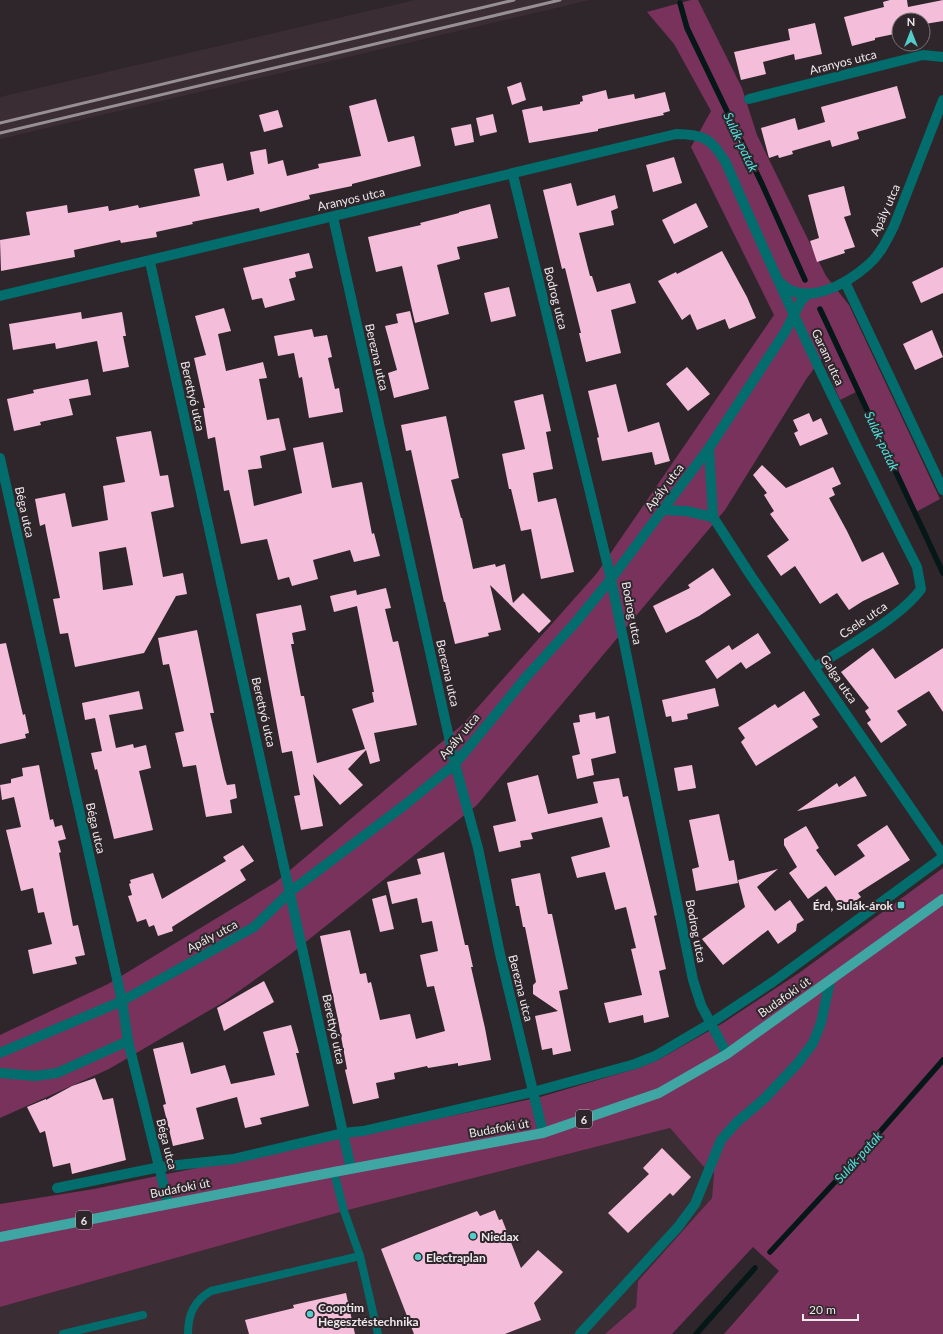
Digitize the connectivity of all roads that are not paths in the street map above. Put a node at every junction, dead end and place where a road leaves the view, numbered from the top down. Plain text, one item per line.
1 (943, 57) edge
2 (749, 99) dead end
3 (943, 100) edge
4 (707, 138) joint
5 (513, 175) junction
6 (333, 216) junction
7 (150, 262) junction
8 (775, 277) junction
9 (845, 282) junction
10 (809, 293) junction
11 (0, 296) edge
12 (793, 313) junction
13 (709, 448) junction
14 (0, 458) edge
15 (943, 490) edge
16 (663, 510) junction
17 (713, 517) junction
18 (612, 579) junction
19 (921, 589) joint
20 (815, 667) junction
21 (455, 764) junction
22 (943, 856) edge
23 (290, 891) junction
24 (943, 899) edge
25 (830, 981) junction
26 (122, 1001) junction
27 (711, 1023) junction
28 (128, 1041) junction
29 (0, 1053) edge
30 (727, 1054) junction
31 (0, 1073) edge
32 (533, 1092) junction
33 (343, 1133) junction
34 (543, 1133) junction
35 (160, 1167) junction
36 (351, 1169) junction
37 (334, 1172) junction
38 (57, 1188) dead end
39 (168, 1203) junction
40 (0, 1237) edge
41 (360, 1256) junction
42 (143, 1315) dead end
43 (63, 1334) edge
44 (188, 1334) edge
45 (378, 1334) edge
46 (580, 1334) edge

1 - 2 street, Aranyos utca
3 - 9 street, Apály utca
4 - 5 street, Aranyos utca
4 - 8 street, Garam utca
5 - 6 street, Aranyos utca
5 - 18 street, Bodrog utca
6 - 7 street, Aranyos utca
6 - 21 street, Berezna utca
7 - 11 street, Aranyos utca
7 - 23 street, Berettyó utca
8 - 10 street, Apály utca
8 - 12 street, Garam utca
9 - 10 street, Apály utca
9 - 15 street
10 - 12 street, Apály utca
12 - 13 street, Apály utca
12 - 19 street, Garam utca
13 - 16 street, Apály utca
13 - 17 street, Galga utca
14 - 26 street, Béga utca
16 - 17 street
16 - 18 street, Apály utca
17 - 20 street, Galga utca
18 - 21 street, Apály utca
18 - 27 street, Bodrog utca
19 - 20 street, Csele utca
20 - 22 street, Galga utca
21 - 23 street, Apály utca
21 - 32 street, Berezna utca
22 - 27 street, Budafoki út
23 - 26 street, Apály utca
23 - 33 street, Berettyó utca
24 - 25 main road, Budafoki út / 6
25 - 30 main road, Budafoki út / 6
25 - 46 street
26 - 28 street, Béga utca
26 - 29 street, Apály utca
27 - 30 street, Bodrog utca
27 - 32 street, Budafoki út
28 - 31 street
28 - 35 street, Béga utca
30 - 34 main road, Budafoki út / 6
32 - 33 street, Budafoki út
32 - 34 street, Berezna utca
33 - 35 street, Budafoki út
33 - 36 street, Berettyó utca
34 - 36 main road, Budafoki út / 6
35 - 38 street, Budafoki út
35 - 39 street, Béga utca
36 - 37 main road, Budafoki út / 6
37 - 39 main road, Budafoki út / 6
37 - 41 lane
39 - 40 main road, Budafoki út / 6
41 - 44 lane
41 - 45 lane
42 - 43 lane

